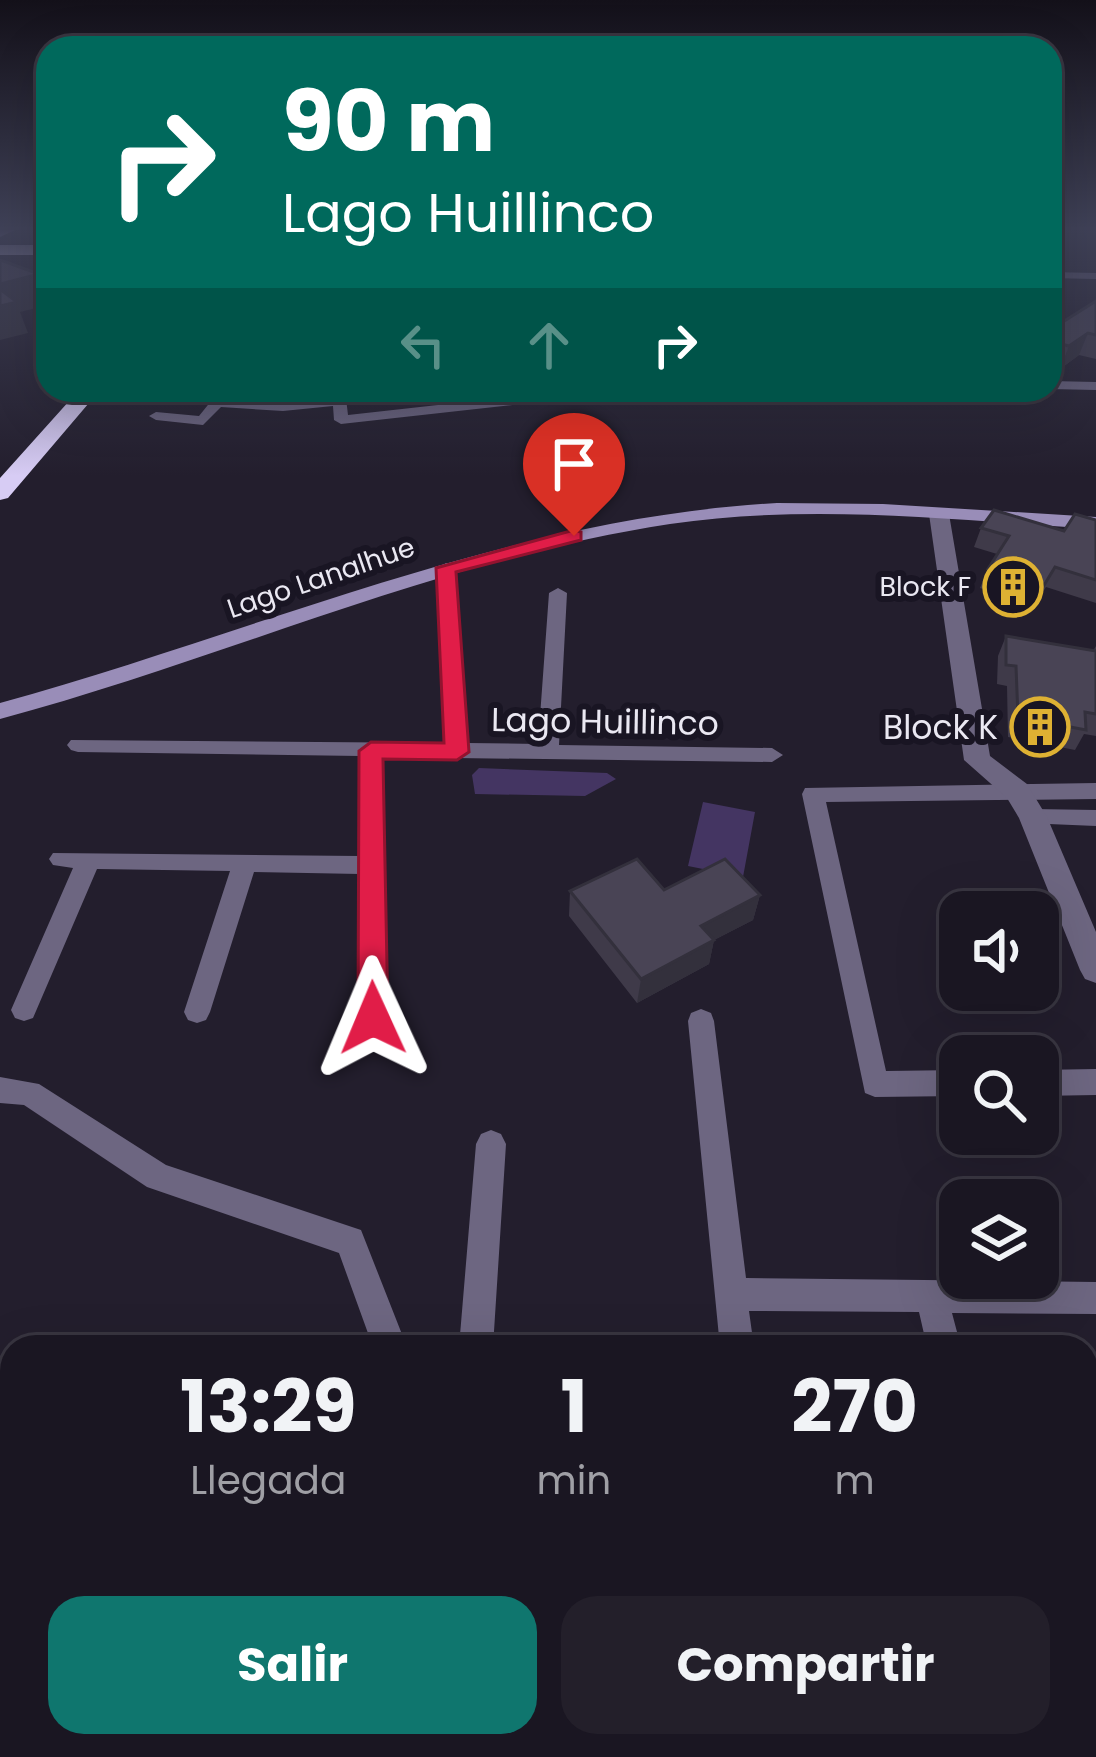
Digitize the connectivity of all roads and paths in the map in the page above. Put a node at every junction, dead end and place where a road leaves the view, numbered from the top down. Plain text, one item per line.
1 (1062, 385) edge
2 (1096, 386) edge
3 (57, 402) edge
4 (80, 402) edge
5 (218, 402) edge
6 (256, 402) edge
7 (306, 402) edge
8 (340, 402) edge
9 (428, 402) edge
10 (156, 416) dead end
11 (0, 466) edge
12 (0, 493) edge
13 (939, 514) junction
14 (1096, 524) edge
15 (446, 568) junction
16 (558, 593) dead end
17 (0, 711) edge
18 (78, 745) dead end
19 (371, 751) junction
20 (457, 752) junction
21 (548, 754) junction
22 (772, 755) dead end
23 (1096, 790) edge
24 (1025, 804) junction
25 (1096, 818) edge
26 (244, 865) junction
27 (370, 865) junction
28 (1096, 970) edge
29 (24, 1010) dead end
30 (196, 1012) dead end
31 (373, 1018) dead end
32 (701, 1022) dead end
33 (1059, 1082) edge
34 (1096, 1082) edge
35 (939, 1083) edge
36 (0, 1090) edge
37 (491, 1144) dead end
38 (731, 1294) junction
39 (932, 1296) junction
40 (1096, 1298) edge
41 (385, 1335) edge
42 (477, 1335) edge
43 (736, 1335) edge
44 (941, 1335) edge

1 - 2 street
3 - 11 highway
4 - 12 highway
5 - 10 street
6 - 7 street
8 - 9 street
13 - 14 main road, Lago Lanalhue
13 - 15 main road, Lago Lanalhue
13 - 24 street
15 - 17 main road, Lago Lanalhue
15 - 20 street
16 - 21 street
18 - 19 street, Lago Huillinco
19 - 20 street, Lago Huillinco
19 - 27 street
20 - 21 street, Lago Huillinco
21 - 22 street, Lago Huillinco
23 - 24 street
24 - 25 street
24 - 28 street
24 - 35 street
26 - 27 street
26 - 29 street
26 - 30 street
27 - 31 street
32 - 38 street
33 - 34 street
36 - 41 street
37 - 42 street
38 - 39 street
38 - 43 street
39 - 40 street
39 - 44 street

